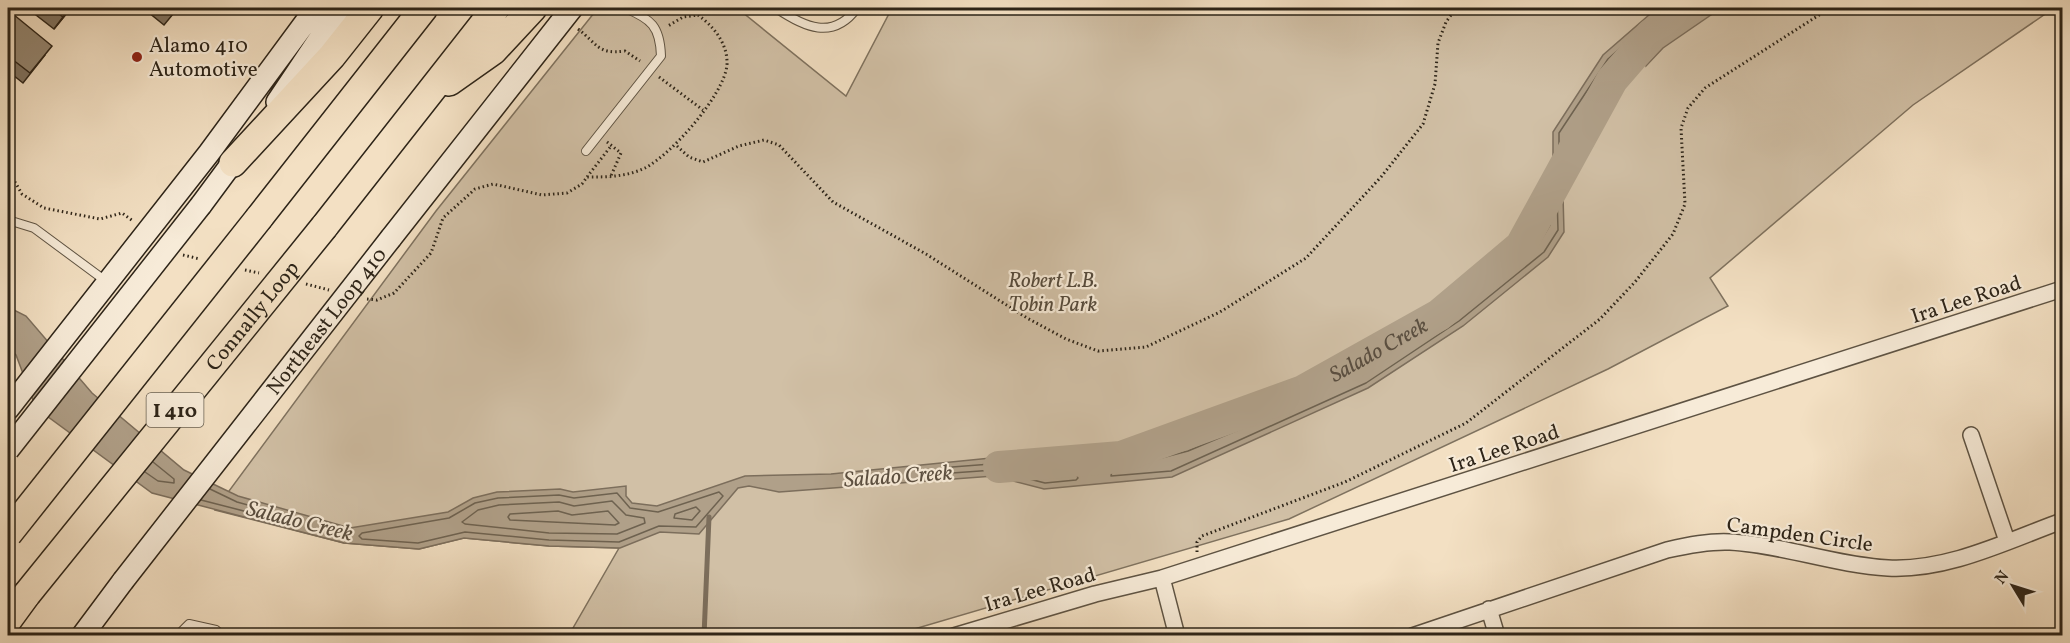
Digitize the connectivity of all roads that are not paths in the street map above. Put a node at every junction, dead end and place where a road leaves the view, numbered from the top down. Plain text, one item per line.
1 (316, 8) edge
2 (340, 8) edge
3 (370, 8) edge
4 (424, 8) edge
5 (496, 8) edge
6 (533, 8) edge
7 (603, 8) edge
8 (612, 8) edge
9 (625, 8) edge
10 (776, 8) edge
11 (857, 8) edge
12 (572, 16) edge
13 (428, 96) junction
14 (586, 151) dead end
15 (233, 163) junction
16 (8, 220) edge
17 (108, 283) junction
18 (2062, 289) edge
19 (8, 409) edge
20 (1971, 435) dead end
21 (8, 450) edge
22 (2062, 521) edge
23 (8, 534) edge
24 (2007, 540) junction
25 (1162, 578) junction
26 (1489, 609) junction
27 (8, 620) edge
28 (82, 636) edge
29 (177, 636) edge
30 (223, 636) edge
31 (954, 636) edge
32 (1177, 636) edge
33 (1412, 636) edge
34 (1497, 636) edge

1 - 17 main road
2 - 15 main road
3 - 15 highway
4 - 23 highway, I 410, bridge
5 - 13 highway, Connally Loop / I 410
6 - 13 highway
7 - 8 lane
9 - 14 lane
10 - 11 lane
12 - 28 main road, Northeast Loop 410, bridge
13 - 27 highway, Connally Loop / I 410, bridge
15 - 21 main road, bridge
16 - 17 lane
17 - 19 main road
18 - 25 street, Ira Lee Road
20 - 24 street
22 - 24 street, Campden Circle
24 - 26 street, Campden Circle
25 - 31 street, Ira Lee Road
25 - 32 street
26 - 33 street, Campden Circle
26 - 34 street
29 - 30 lane

